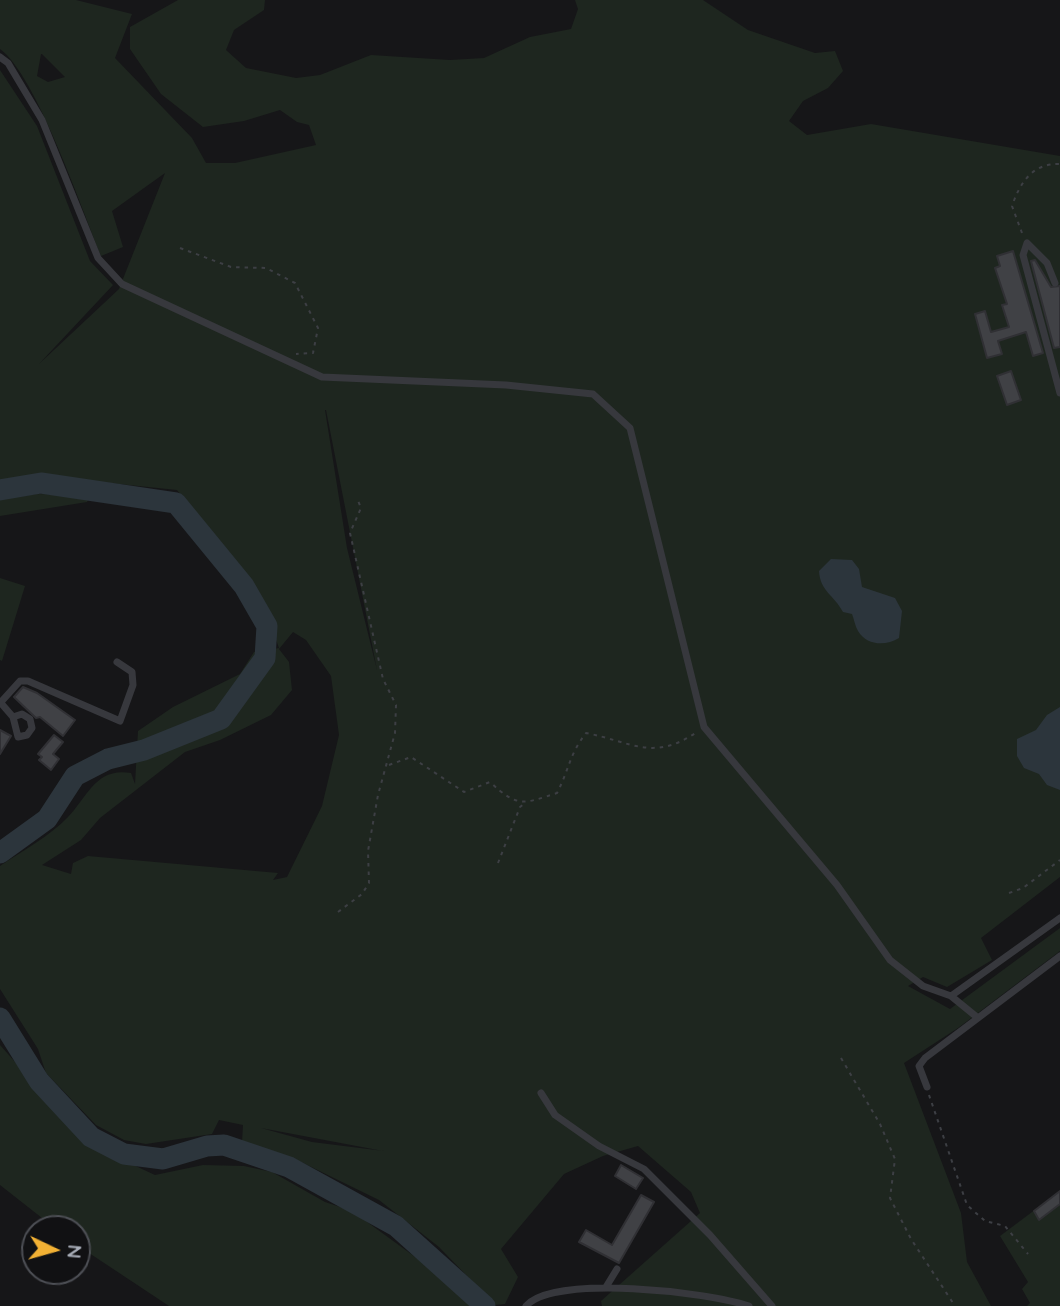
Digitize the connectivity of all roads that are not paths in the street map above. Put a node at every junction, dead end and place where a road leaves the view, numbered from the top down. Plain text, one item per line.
1 (0, 57) edge
2 (1055, 283) dead end
3 (1060, 393) edge
4 (117, 662) dead end
5 (1, 702) edge
6 (13, 717) dead end
7 (1060, 918) edge
8 (1060, 956) edge
9 (951, 996) junction
10 (978, 1018) junction
11 (927, 1087) road end
12 (541, 1093) dead end
13 (617, 1269) dead end
14 (606, 1287) junction
15 (526, 1306) edge
16 (749, 1306) edge
17 (772, 1306) edge

1 - 9 lane
2 - 3 lane
4 - 5 lane
5 - 6 lane
7 - 9 lane
8 - 10 lane
9 - 10 lane
10 - 11 lane
12 - 17 lane
13 - 14 lane
14 - 15 lane
14 - 16 lane

